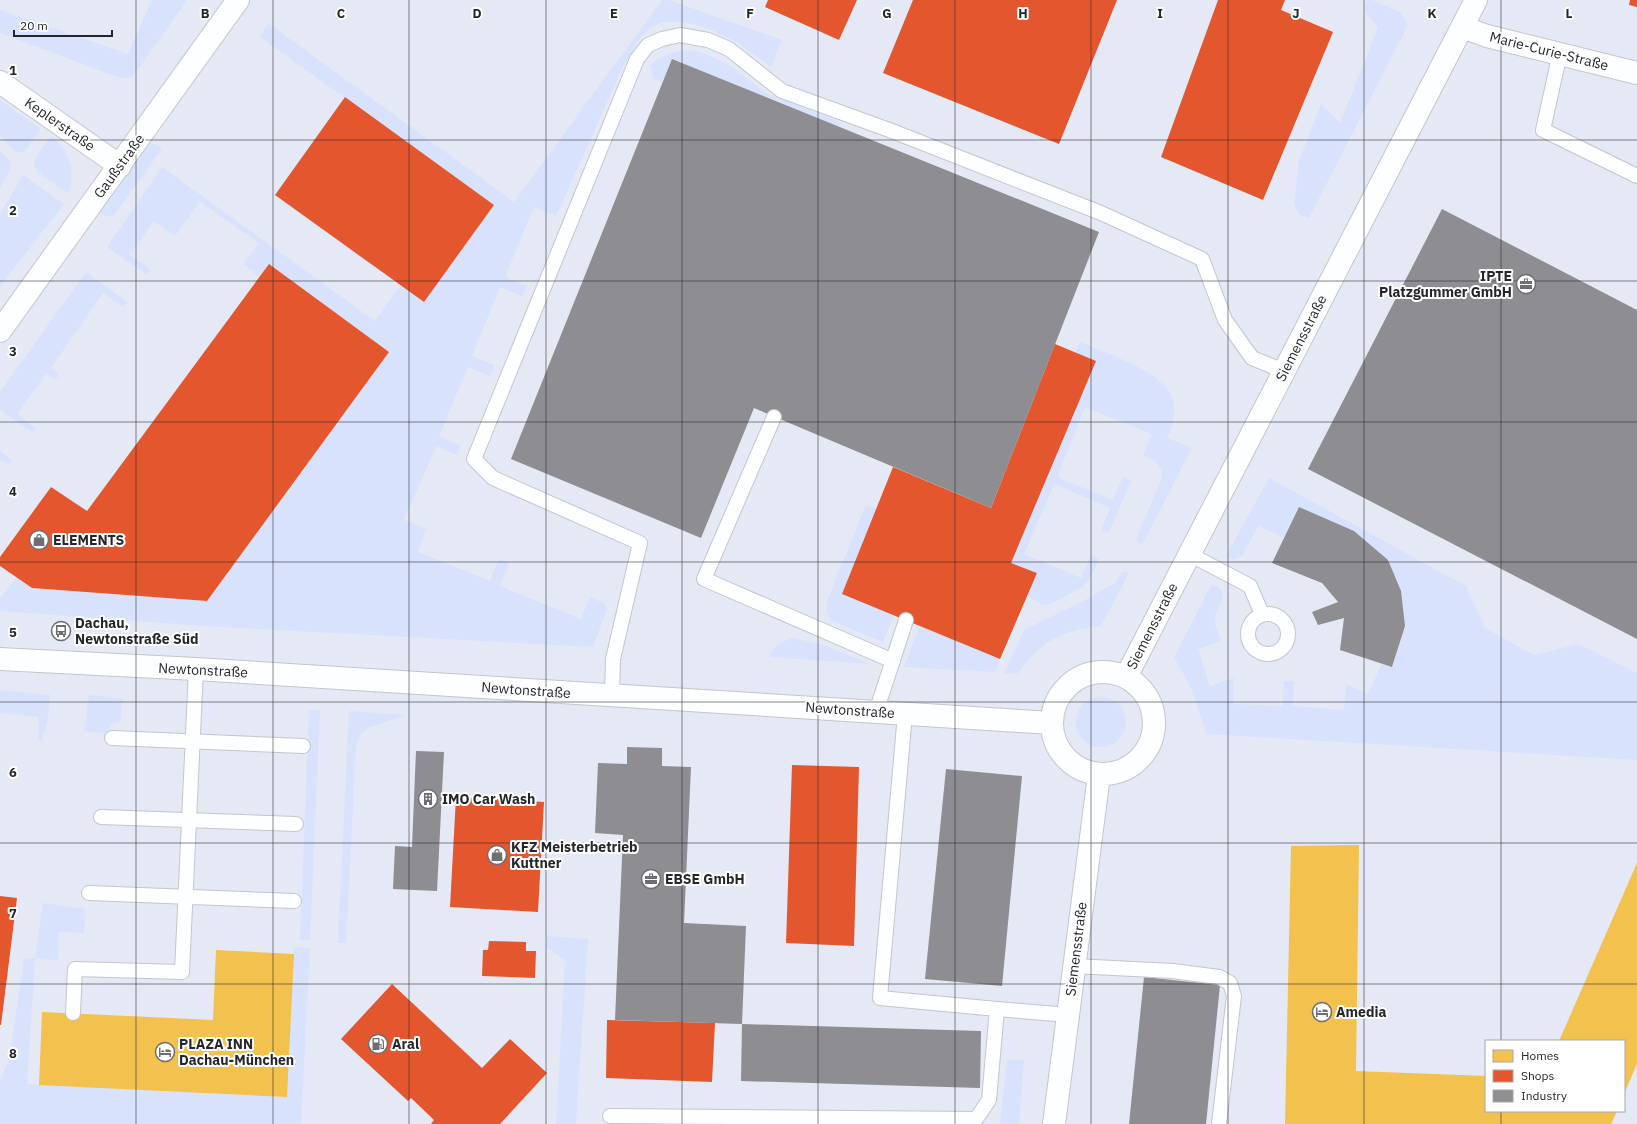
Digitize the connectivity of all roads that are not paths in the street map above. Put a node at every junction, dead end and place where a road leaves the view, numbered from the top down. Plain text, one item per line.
1 (238, 0) edge
2 (1471, 2) edge
3 (1462, 27) junction
4 (1560, 53) junction
5 (1637, 73) edge
6 (0, 82) edge
7 (120, 166) junction
8 (1637, 176) edge
9 (0, 331) edge
10 (1284, 371) junction
11 (774, 417) dead end
12 (1189, 554) junction
13 (1262, 614) dead end
14 (906, 620) dead end
15 (0, 659) edge
16 (893, 661) junction
17 (196, 669) junction
18 (1126, 677) junction
19 (612, 696) junction
20 (876, 712) junction
21 (905, 714) junction
22 (1052, 722) junction
23 (112, 738) dead end
24 (193, 741) junction
25 (303, 746) dead end
26 (1099, 775) junction
27 (101, 817) dead end
28 (189, 820) junction
29 (296, 824) dead end
30 (89, 893) dead end
31 (185, 897) junction
32 (294, 901) dead end
33 (1074, 966) junction
34 (997, 1009) junction
35 (73, 1013) dead end
36 (1068, 1015) junction
37 (610, 1116) dead end
38 (1054, 1124) edge
39 (1219, 1124) edge

1 - 7 street, Gaußstraße
2 - 3 street, Siemensstraße
3 - 4 street, Marie-Curie-Straße
3 - 10 street, Siemensstraße
4 - 5 street, Marie-Curie-Straße
4 - 8 lane
6 - 7 street, Keplerstraße
7 - 9 street, Gaußstraße
10 - 12 street, Siemensstraße
10 - 19 lane
11 - 16 lane
12 - 13 lane
12 - 18 street, Siemensstraße
14 - 16 lane
15 - 17 street, Newtonstraße
16 - 20 lane
17 - 19 street, Newtonstraße
17 - 24 lane
18 - 22 street
18 - 26 street
19 - 20 street, Newtonstraße
20 - 21 street, Newtonstraße
21 - 22 street, Newtonstraße
21 - 34 lane
22 - 26 street
23 - 24 lane
24 - 25 lane
24 - 28 lane
26 - 33 street, Siemensstraße
27 - 28 lane
28 - 29 lane
28 - 31 lane
30 - 31 lane
31 - 32 lane
31 - 35 lane
33 - 36 street, Siemensstraße
33 - 39 lane
34 - 36 lane
34 - 37 lane
36 - 38 street, Siemensstraße

